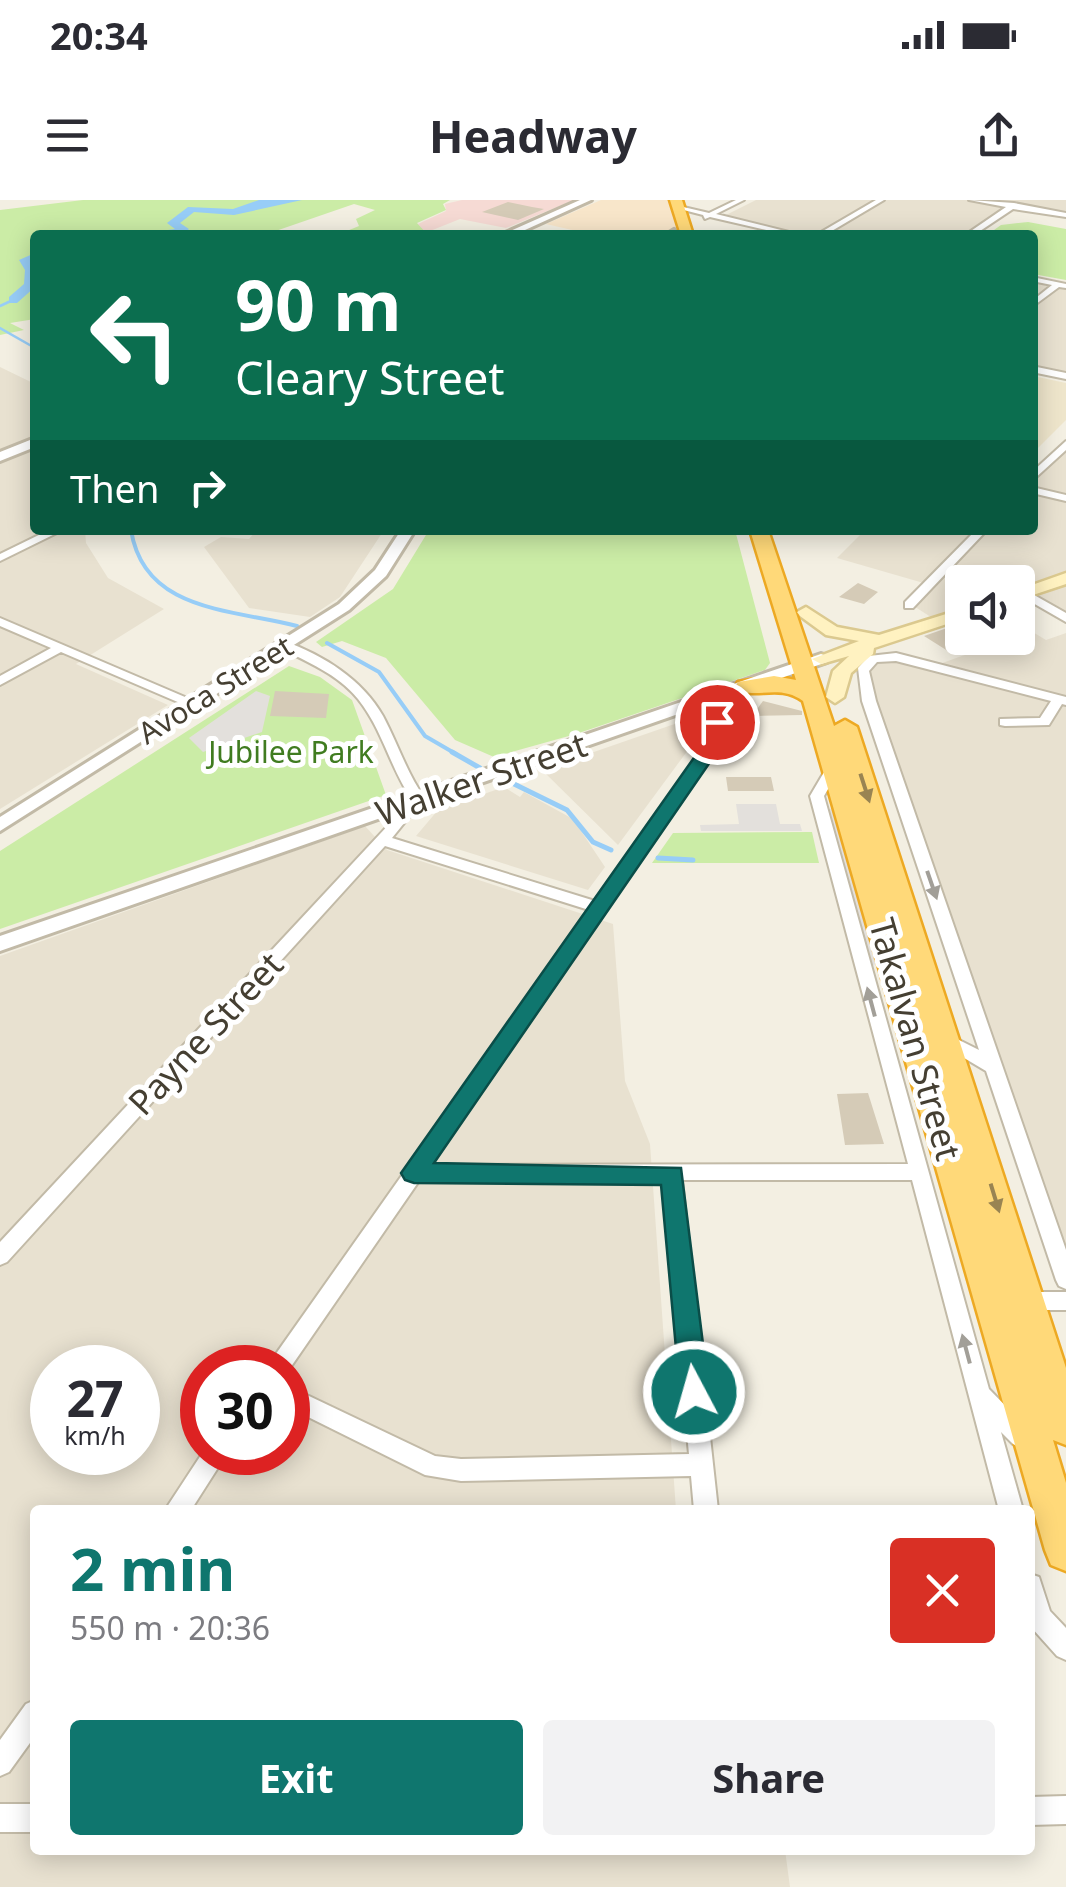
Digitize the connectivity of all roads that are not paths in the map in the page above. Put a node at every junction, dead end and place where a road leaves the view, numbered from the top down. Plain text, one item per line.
1 (665, 200) edge
2 (741, 200) edge
3 (882, 200) edge
4 (972, 200) edge
5 (1022, 200) edge
6 (590, 202) edge
7 (1012, 206) junction
8 (1066, 216) edge
9 (710, 218) junction
10 (545, 221) junction
11 (680, 226) edge
12 (520, 230) edge
13 (529, 230) edge
14 (770, 230) edge
15 (829, 230) edge
16 (976, 230) edge
17 (1062, 285) edge
18 (1038, 301) edge
19 (1038, 370) edge
20 (1066, 376) edge
21 (30, 444) edge
22 (1066, 444) edge
23 (0, 457) edge
24 (1038, 472) edge
25 (1038, 491) edge
26 (1066, 498) edge
27 (48, 535) edge
28 (404, 535) edge
29 (761, 535) edge
30 (780, 535) edge
31 (977, 535) edge
32 (0, 558) edge
33 (1066, 578) edge
34 (1035, 589) edge
35 (1035, 602) edge
36 (909, 604) dead end
37 (806, 612) junction
38 (1066, 618) edge
39 (945, 620) edge
40 (0, 622) edge
41 (916, 629) junction
42 (889, 638) junction
43 (284, 645) junction
44 (62, 647) junction
45 (812, 663) junction
46 (0, 682) edge
47 (746, 687) junction
48 (824, 698) junction
49 (1062, 700) edge
50 (192, 703) junction
51 (698, 704) junction
52 (1005, 722) dead end
53 (836, 765) junction
54 (419, 800) junction
55 (397, 808) junction
56 (0, 824) edge
57 (383, 840) junction
58 (598, 908) junction
59 (0, 944) edge
60 (945, 1039) junction
61 (994, 1067) junction
62 (920, 1172) junction
63 (414, 1173) junction
64 (672, 1175) junction
65 (0, 1256) edge
66 (1066, 1280) edge
67 (1066, 1300) edge
68 (1010, 1301) junction
69 (292, 1345) edge
70 (978, 1392) junction
71 (310, 1407) edge
72 (1066, 1427) edge
73 (1040, 1461) junction
74 (702, 1465) junction
75 (201, 1475) edge
76 (180, 1505) edge
77 (706, 1505) edge
78 (1010, 1505) edge
79 (1066, 1550) edge
80 (1035, 1604) edge
81 (1066, 1647) edge
82 (30, 1719) edge
83 (0, 1762) edge
84 (1066, 1810) edge
85 (1035, 1811) edge
86 (0, 1818) edge
87 (30, 1818) edge

1 - 11 highway
2 - 9 street
3 - 15 street
4 - 7 street
5 - 7 street
6 - 10 street
7 - 8 street
7 - 16 street
9 - 11 street
9 - 11 street
9 - 14 street
10 - 12 street
10 - 13 street
17 - 18 street
19 - 20 street
21 - 23 street
22 - 24 street
25 - 26 street
27 - 32 street
28 - 43 street, Avoca Street
29 - 45 highway, Takalvan Street
30 - 37 highway, Takalvan Street
31 - 36 street
33 - 34 main road
35 - 38 street
37 - 41 main road
37 - 45 highway, Takalvan Street
39 - 41 main road, Walker Street
40 - 44 street
41 - 42 main road, Walker Street
42 - 45 main road, Walker Street
42 - 48 main road
43 - 50 street, Avoca Street
43 - 54 street
44 - 46 street
44 - 50 street
45 - 47 street, Walker Street
45 - 48 highway, Takalvan Street
47 - 48 highway
47 - 51 street, Walker Street
48 - 53 highway, Takalvan Street
48 -> 60 highway, Takalvan Street
49 - 52 street
49 -> 61 street, Takalvan Street
50 - 56 street, Avoca Street
51 - 54 street, Walker Street
51 - 58 street
62 -> 53 street, Takalvan Street
53 - 68 highway, Takalvan Street
54 - 55 street, Walker Street
55 - 57 street, Payne Street
55 - 59 street, Walker Street
57 - 58 street
57 - 65 street, Payne Street
58 - 63 street
60 - 61 street
60 -> 68 highway, Takalvan Street
61 - 66 street, Takalvan Street
62 - 64 street
70 -> 62 street, Takalvan Street
63 - 64 street
63 - 69 street
64 - 74 street
67 - 68 street
68 - 72 highway, Takalvan Street
68 - 73 highway, Takalvan Street
70 - 73 street
70 - 78 street, Takalvan Street
71 - 74 street
73 - 79 highway, Takalvan Street
74 - 77 street
75 - 76 street
80 - 81 street
82 - 83 street
84 - 85 street
86 - 87 street

